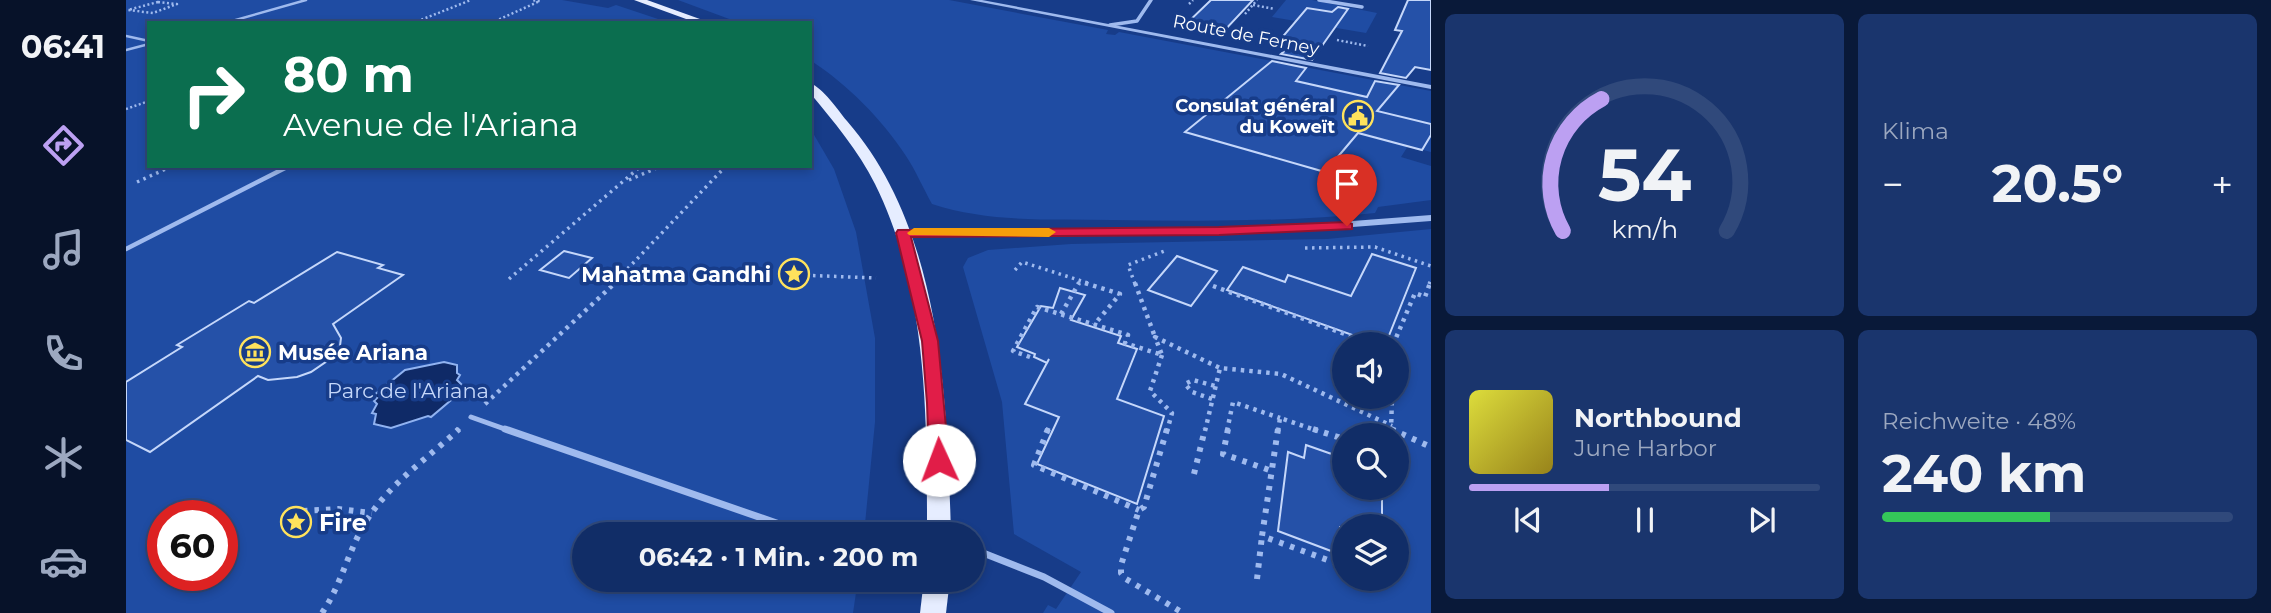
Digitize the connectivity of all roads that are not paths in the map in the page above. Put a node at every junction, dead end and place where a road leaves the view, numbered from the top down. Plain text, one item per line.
1 (306, 0) edge
2 (638, 0) edge
3 (973, 0) edge
4 (1151, 0) edge
5 (1318, 0) edge
6 (1362, 7) dead end
7 (232, 21) edge
8 (701, 21) edge
9 (1110, 25) junction
10 (126, 36) edge
11 (147, 41) edge
12 (147, 43) edge
13 (126, 50) edge
14 (1431, 87) edge
15 (812, 88) edge
16 (285, 168) edge
17 (1431, 218) edge
18 (903, 233) junction
19 (126, 249) edge
20 (471, 417) road end
21 (773, 522) edge
22 (939, 522) edge
23 (985, 553) edge
24 (935, 592) edge
25 (933, 613) edge
26 (1111, 613) edge

1 - 7 lane
2 - 8 main road
3 - 9 street, Route de Ferney
4 - 9 street
5 - 6 street
9 - 14 street, Route de Ferney
10 - 11 lane
12 - 13 lane
15 - 18 main road
16 - 19 lane
17 - 18 street
18 - 22 main road
20 - 21 lane
23 - 26 lane
24 - 25 main road

